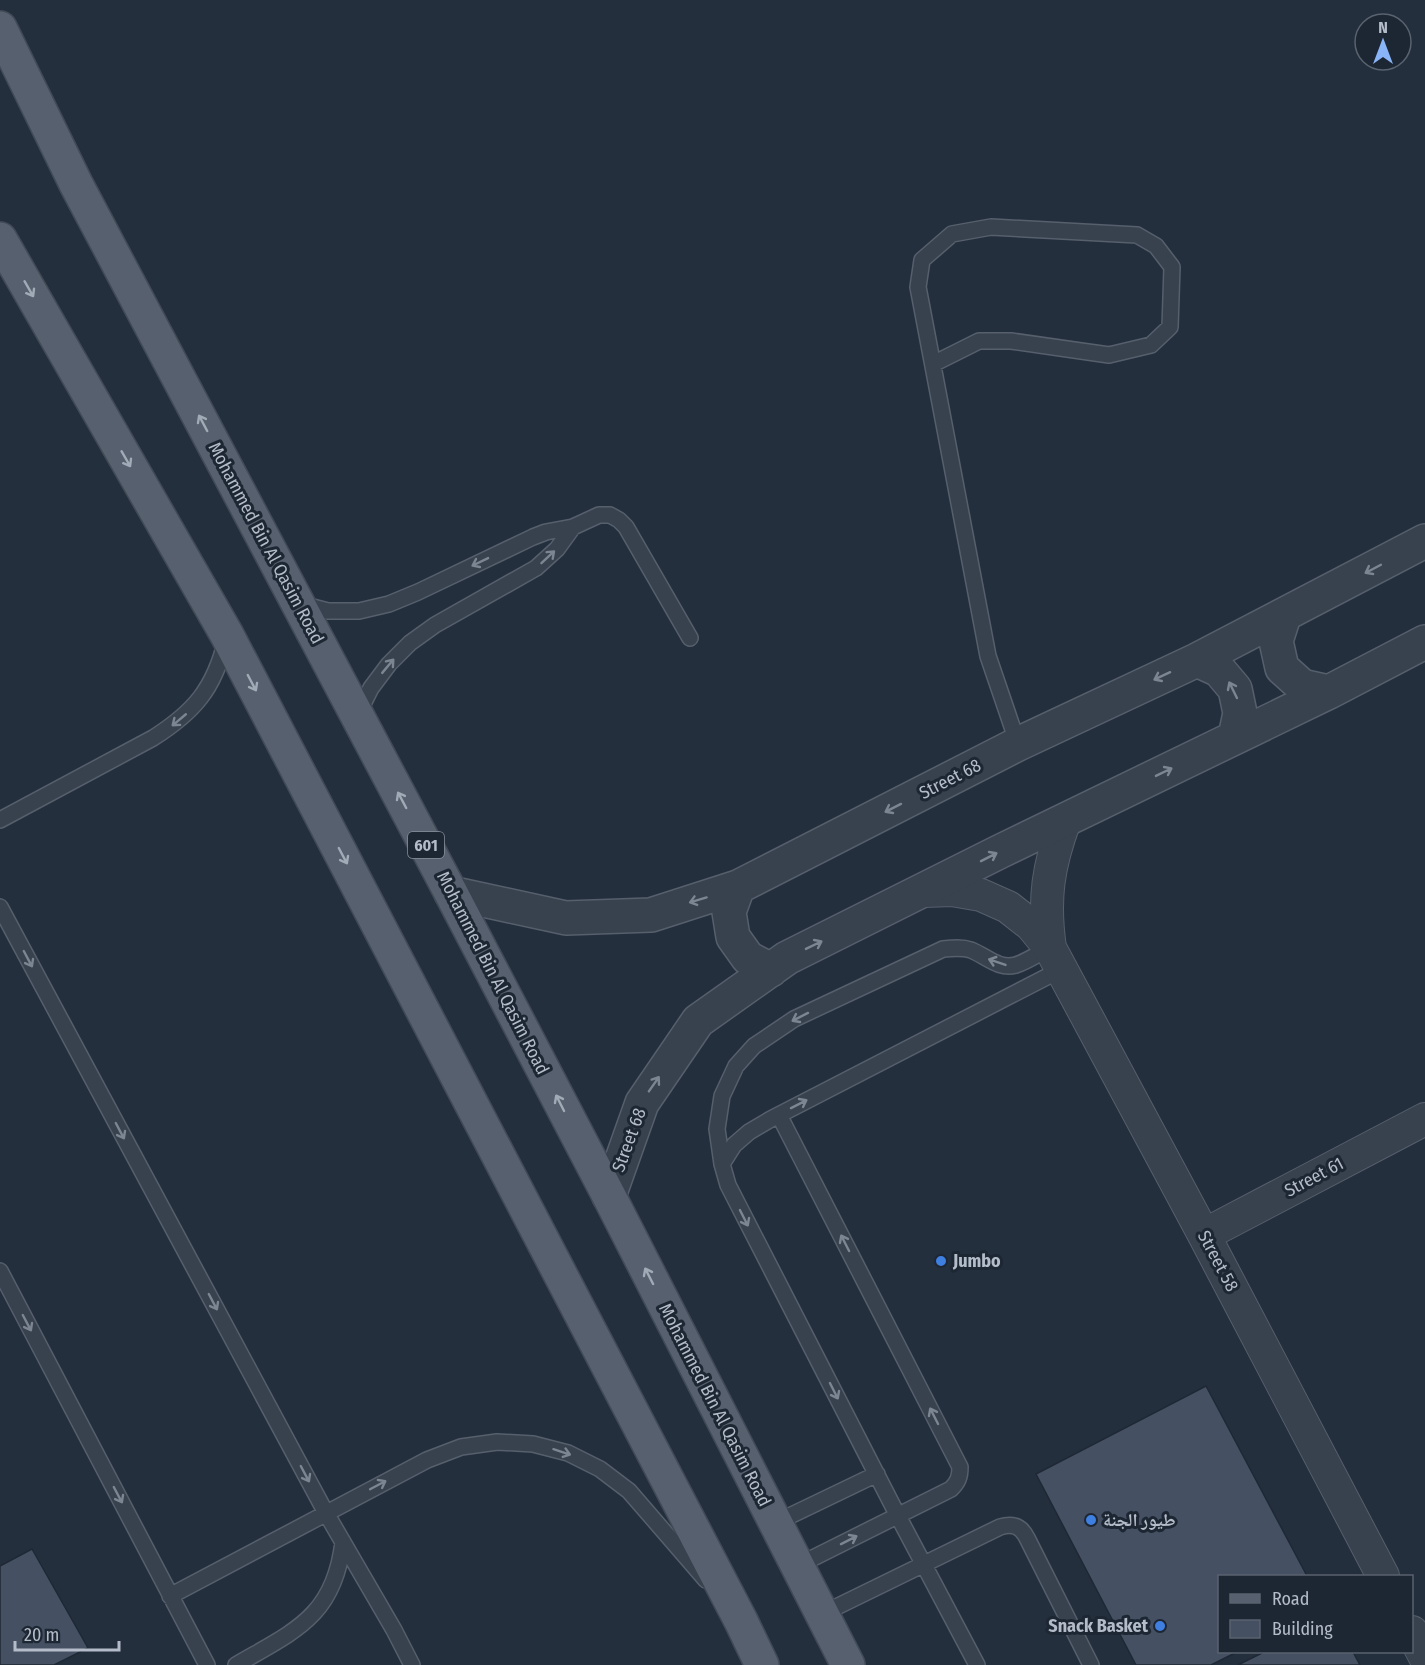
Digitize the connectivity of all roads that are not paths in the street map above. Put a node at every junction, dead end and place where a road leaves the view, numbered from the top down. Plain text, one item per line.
1 (0, 27) edge
2 (0, 239) edge
3 (933, 364) junction
4 (573, 527) junction
5 (1425, 541) edge
6 (298, 604) junction
7 (1284, 616) junction
8 (227, 634) junction
9 (690, 638) dead end
10 (1425, 642) edge
11 (1197, 660) junction
12 (1329, 692) junction
13 (357, 716) junction
14 (1235, 737) junction
15 (1018, 744) junction
16 (0, 820) edge
17 (1065, 820) junction
18 (738, 887) junction
19 (922, 891) junction
20 (451, 893) junction
21 (0, 907) edge
22 (1056, 958) junction
23 (771, 970) junction
24 (779, 1115) junction
25 (1425, 1119) edge
26 (722, 1164) junction
27 (609, 1196) junction
28 (1204, 1235) junction
29 (0, 1271) edge
30 (877, 1474) junction
31 (326, 1513) junction
32 (898, 1515) junction
33 (775, 1523) junction
34 (343, 1542) junction
35 (924, 1564) junction
36 (797, 1566) junction
37 (1382, 1575) edge
38 (171, 1596) junction
39 (822, 1614) junction
40 (741, 1621) junction
41 (1413, 1634) edge
42 (1425, 1657) edge
43 (207, 1665) edge
44 (236, 1665) edge
45 (412, 1665) edge
46 (762, 1665) edge
47 (848, 1665) edge
48 (977, 1665) edge
49 (1091, 1665) edge

6 -> 1 main road, Mohammed Bin Al Qasim Road / 601
2 -> 8 main road
3 - 3 lane
3 - 15 lane
4 -> 6 lane
4 - 9 lane
13 -> 4 lane
5 -> 7 street, Street 68
6 - 13 main road, Mohammed Bin Al Qasim Road / 601
7 - 11 street, Street 68
7 - 12 street
8 -> 16 lane
8 -> 40 main road
10 - 12 street, Street 68
14 -> 11 street
11 -> 15 street, Street 68
12 - 14 street, Street 68
20 -> 13 main road, Mohammed Bin Al Qasim Road / 601
17 -> 14 street, Street 68
15 -> 18 street, Street 68
19 -> 17 street, Street 68
17 - 22 street, Street 58
18 -> 20 street, Street 68
18 - 23 street
19 - 22 street, Street 58
23 -> 19 street, Street 68
27 -> 20 main road, Mohammed Bin Al Qasim Road / 601
21 -> 31 lane
24 -> 22 lane
22 -> 26 lane
22 - 28 street, Street 58
27 -> 23 street, Street 68
24 - 26 lane
32 -> 24 lane
25 - 28 street, Street 61
26 -> 30 lane
33 -> 27 main road, Mohammed Bin Al Qasim Road / 601
28 - 37 street, Street 58
29 -> 38 lane
30 - 32 lane
30 - 33 lane
31 - 34 lane
31 - 38 lane
31 -> 40 lane
32 - 35 lane
36 -> 32 lane
33 - 36 main road, Mohammed Bin Al Qasim Road / 601
34 - 44 lane
34 - 45 lane
35 - 39 lane
35 - 48 lane
35 - 49 lane
36 - 39 main road, Mohammed Bin Al Qasim Road / 601
38 - 43 lane
39 - 47 main road, Mohammed Bin Al Qasim Road / 601
40 - 46 main road
41 - 42 street

